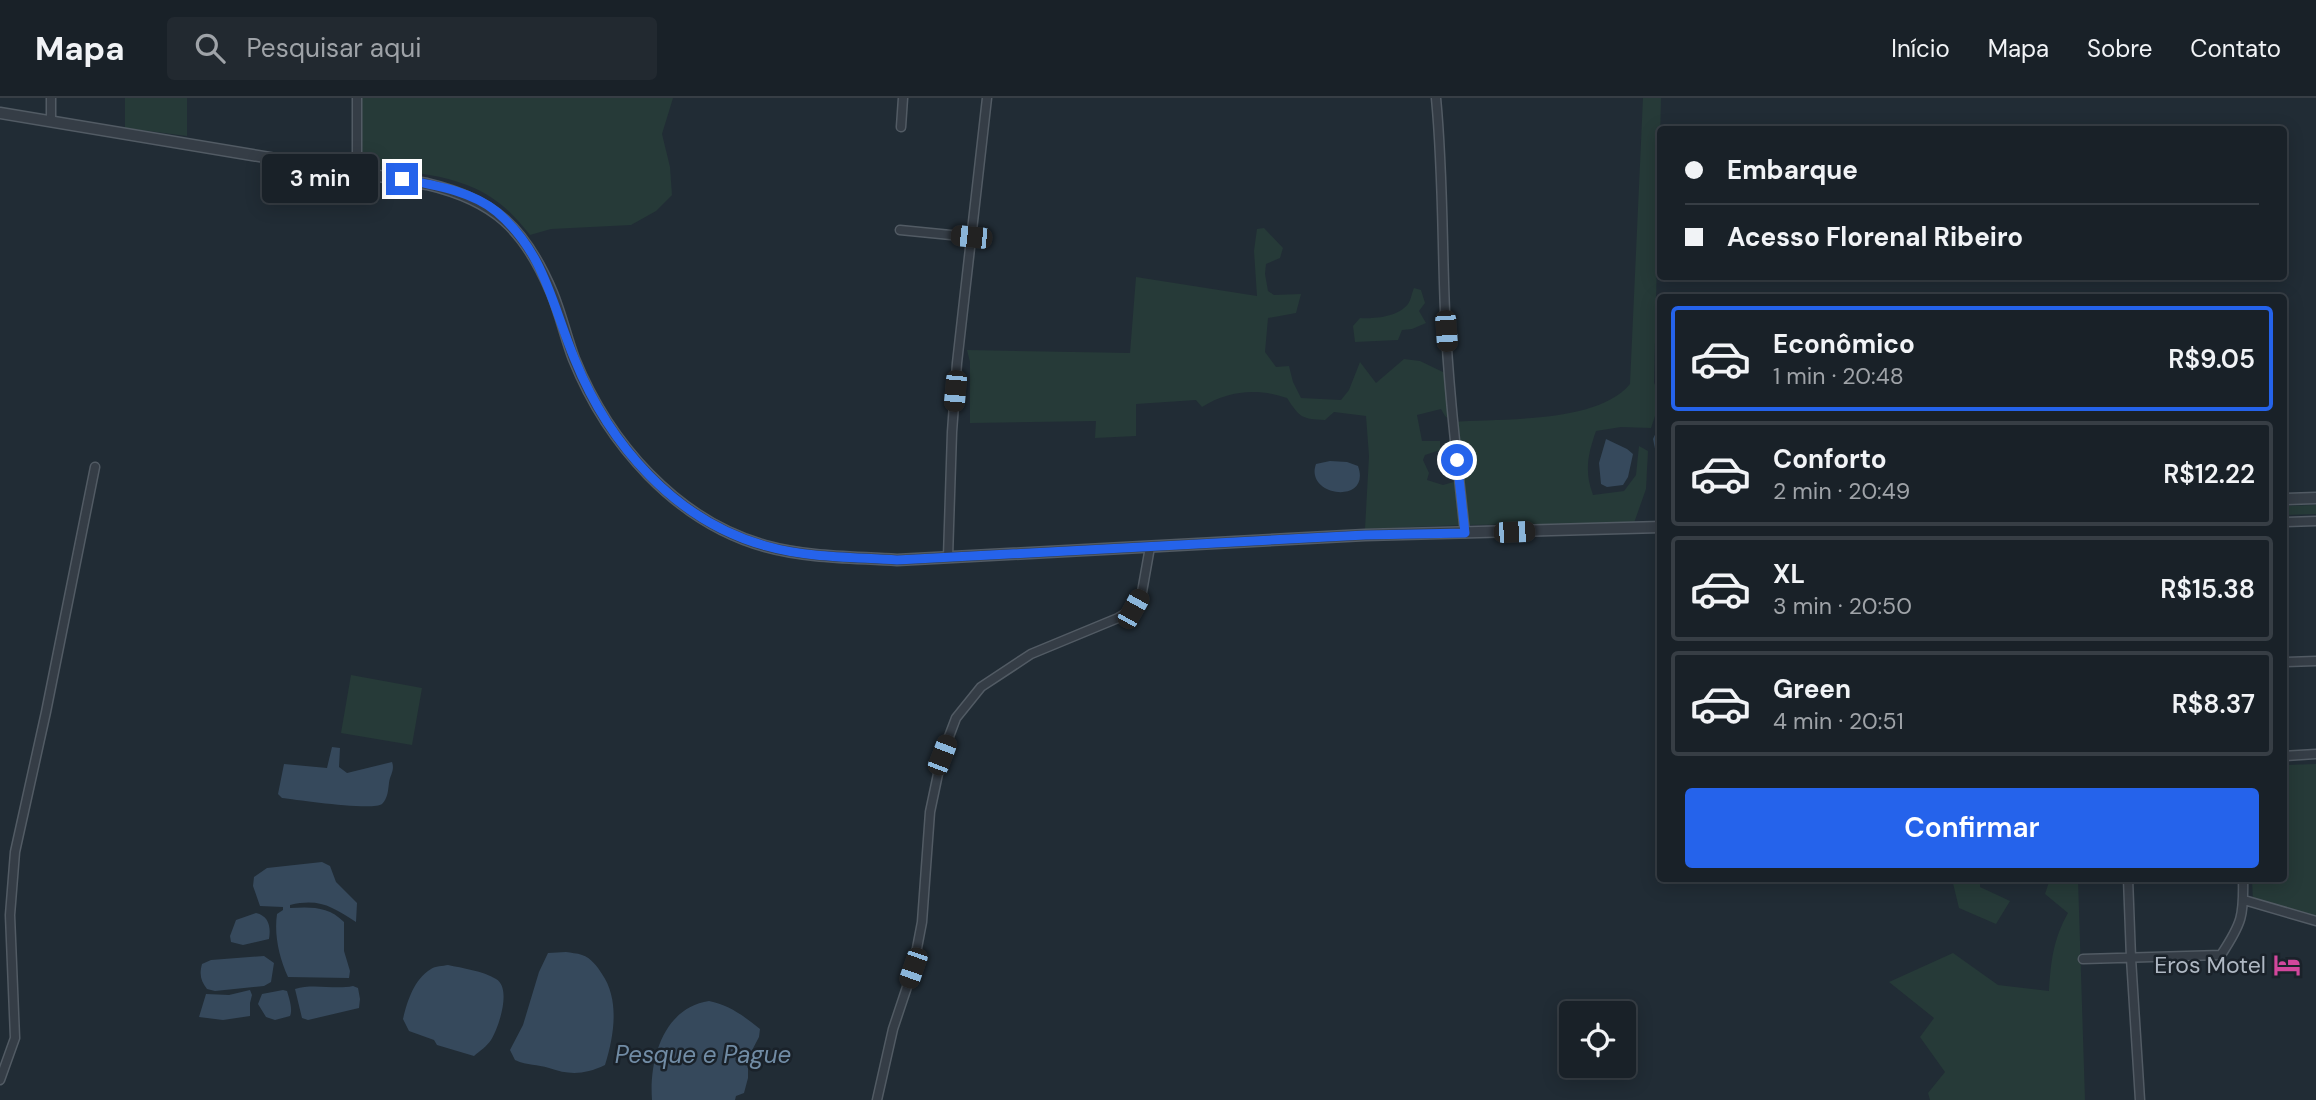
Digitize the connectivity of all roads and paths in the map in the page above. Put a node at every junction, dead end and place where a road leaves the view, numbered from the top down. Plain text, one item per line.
1 (51, 98) edge
2 (356, 98) edge
3 (903, 98) edge
4 (987, 98) edge
5 (1436, 98) edge
6 (0, 113) edge
7 (51, 121) junction
8 (901, 127) dead end
9 (357, 171) junction
10 (900, 230) dead end
11 (971, 237) junction
12 (95, 467) dead end
13 (2316, 498) edge
14 (2287, 499) edge
15 (2316, 521) edge
16 (2287, 522) edge
17 (1657, 527) edge
18 (1465, 533) junction
19 (1150, 547) junction
20 (948, 557) junction
21 (2316, 661) edge
22 (2287, 662) edge
23 (2316, 754) edge
24 (2287, 755) edge
25 (2128, 882) edge
26 (2243, 882) edge
27 (2244, 900) junction
28 (2316, 921) edge
29 (2130, 958) junction
30 (2083, 959) dead end
31 (0, 1080) edge
32 (877, 1100) edge
33 (2140, 1100) edge

1 - 7 street
2 - 9 street
3 - 8 street
4 - 11 street
5 - 18 street
6 - 7 street
7 - 9 street
9 - 20 street
10 - 11 street
11 - 20 street
12 - 31 street
13 - 14 street
15 - 16 street
17 - 18 street
18 - 19 street
19 - 20 street
19 - 32 street
21 - 22 street
23 - 24 street
25 - 29 street
26 - 27 street
27 - 28 street
27 - 29 street
29 - 30 street
29 - 33 street

